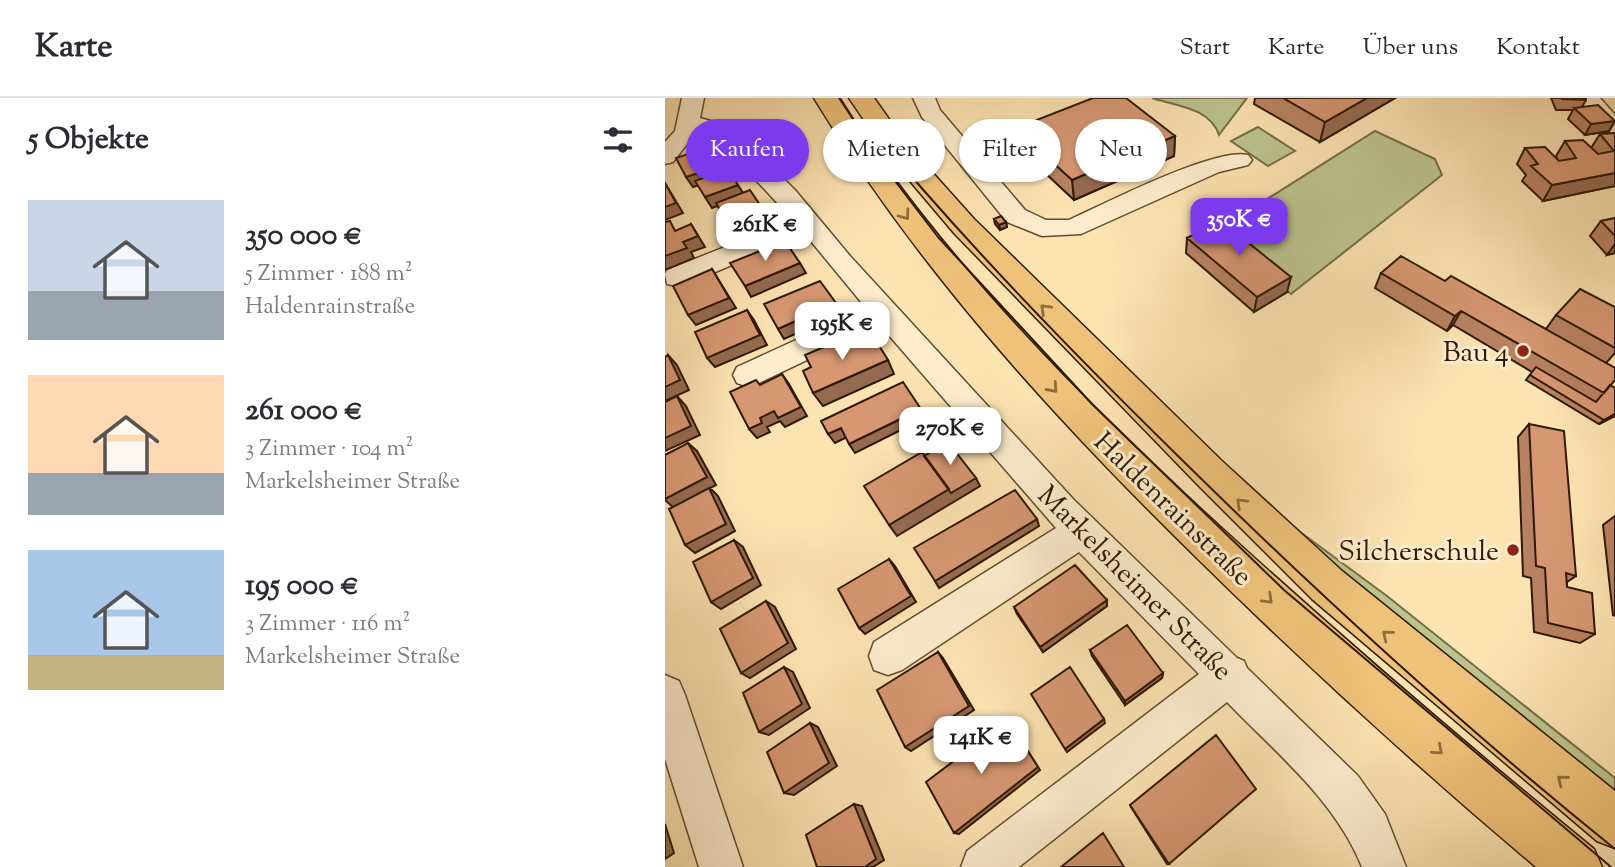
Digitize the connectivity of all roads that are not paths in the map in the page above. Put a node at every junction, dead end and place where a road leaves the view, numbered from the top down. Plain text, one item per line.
1 (693, 98) edge
2 (826, 98) edge
3 (924, 98) edge
4 (1588, 98) edge
5 (869, 104) edge
6 (690, 119) edge
7 (686, 128) edge
8 (1615, 128) edge
9 (672, 150) edge
10 (1241, 160) dead end
11 (773, 182) edge
12 (809, 223) junction
13 (677, 277) dead end
14 (884, 311) junction
15 (748, 375) dead end
16 (1082, 531) junction
17 (888, 656) dead end
18 (1230, 675) junction
19 (665, 695) edge
20 (1615, 823) edge
21 (721, 867) edge
22 (983, 867) edge
23 (1384, 867) edge
24 (1576, 867) edge

1 - 6 street
2 -> 24 main road, Haldenrainstraße
3 - 10 street
4 - 8 street
20 -> 5 main road, Haldenrainstraße
7 - 9 street
11 - 12 street, Markelsheimer Straße
12 - 13 street
12 - 14 street, Markelsheimer Straße
14 - 15 street
14 - 16 street, Markelsheimer Straße
16 - 17 street
16 - 18 street, Markelsheimer Straße
18 - 22 street
18 - 23 street, Markelsheimer Straße
19 - 21 street

